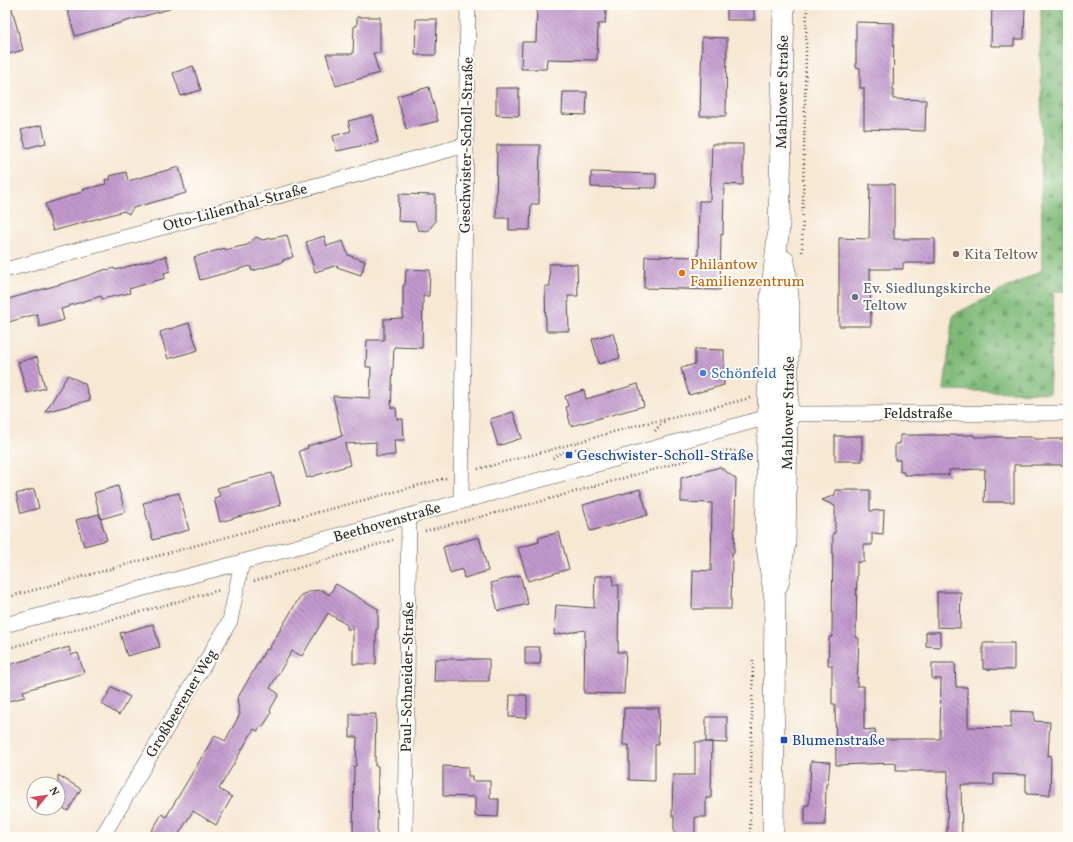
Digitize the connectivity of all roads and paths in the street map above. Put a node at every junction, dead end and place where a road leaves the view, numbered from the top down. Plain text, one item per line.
1 (468, 5) edge
2 (784, 5) edge
3 (807, 5) edge
4 (466, 145) junction
5 (802, 255) dead end
6 (5, 270) edge
7 (750, 398) dead end
8 (1068, 413) edge
9 (778, 415) junction
10 (750, 453) dead end
11 (462, 474) junction
12 (461, 501) junction
13 (409, 516) junction
14 (408, 536) junction
15 (242, 562) junction
16 (237, 585) junction
17 (5, 598) edge
18 (5, 625) edge
19 (5, 649) edge
20 (102, 837) edge
21 (405, 837) edge
22 (773, 837) edge

1 - 4 street, Geschwister-Scholl-Straße
2 - 9 main road, Mahlower Straße
3 - 5 path
4 - 6 street, Otto-Lilienthal-Straße
4 - 11 street, Geschwister-Scholl-Straße
7 - 11 path
8 - 9 street, Feldstraße
9 - 12 street, Beethovenstraße
9 - 22 main road, Mahlower Straße
10 - 14 path
11 - 12 street, Geschwister-Scholl-Straße
11 - 17 path
12 - 13 street, Beethovenstraße
13 - 14 street, Paul-Schneider-Straße
13 - 15 street, Beethovenstraße
14 - 16 path
14 - 21 street, Paul-Schneider-Straße
15 - 16 street, Großbeerener Weg
15 - 18 street, Beethovenstraße
16 - 19 path
16 - 20 street, Großbeerener Weg

